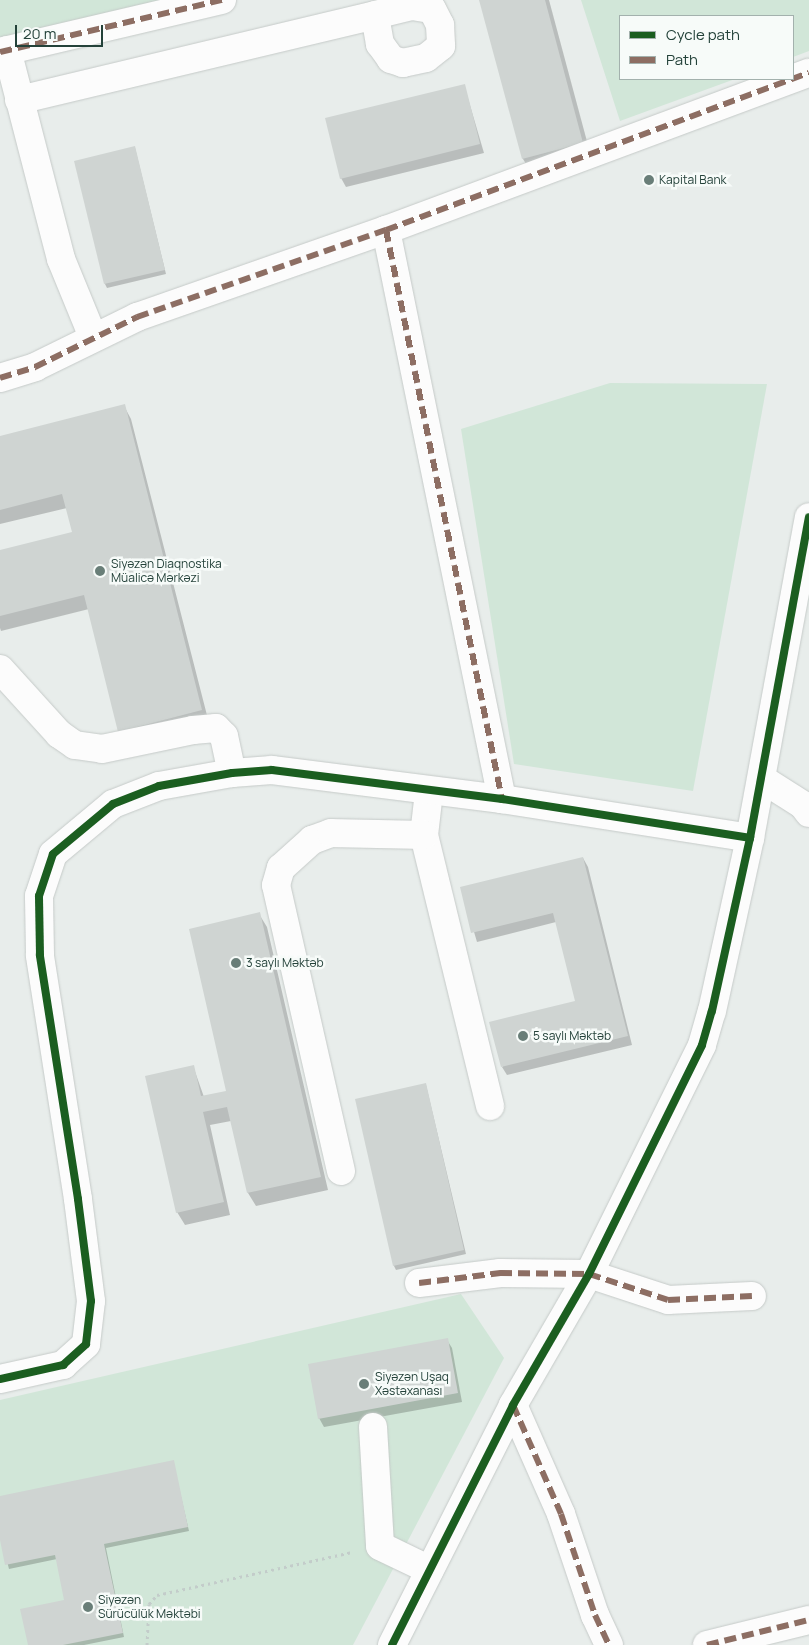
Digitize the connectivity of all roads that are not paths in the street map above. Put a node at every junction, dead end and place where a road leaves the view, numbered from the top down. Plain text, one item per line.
1 (222, 0) edge
2 (375, 15) dead end
3 (4, 51) edge
4 (809, 73) edge
5 (794, 79) edge
6 (790, 80) edge
7 (19, 100) junction
8 (386, 230) junction
9 (93, 337) junction
10 (0, 378) edge
11 (809, 517) edge
12 (0, 669) edge
13 (232, 773) junction
14 (762, 779) junction
15 (429, 792) junction
16 (502, 799) junction
17 (809, 813) edge
18 (424, 835) junction
19 (750, 838) junction
20 (490, 1106) dead end
21 (340, 1171) dead end
22 (590, 1274) junction
23 (419, 1283) dead end
24 (752, 1296) dead end
25 (0, 1379) edge
26 (514, 1405) junction
27 (374, 1427) dead end
28 (430, 1570) junction
29 (809, 1620) edge
30 (392, 1645) edge
31 (609, 1645) edge
32 (707, 1645) edge

1 - 3 street
2 - 7 street
3 - 7 street
4 - 5 street
6 - 8 street
7 - 9 street
8 - 9 street
8 - 16 street
9 - 10 street
11 - 14 street
12 - 13 street
13 - 15 street
13 - 25 street
14 - 17 street
14 - 19 street
15 - 16 street
15 - 18 street
16 - 19 street
18 - 20 street
18 - 21 street
19 - 22 street
22 - 23 street
22 - 24 street
22 - 26 street
26 - 28 street
26 - 31 street
27 - 28 street
28 - 30 street
29 - 32 street

